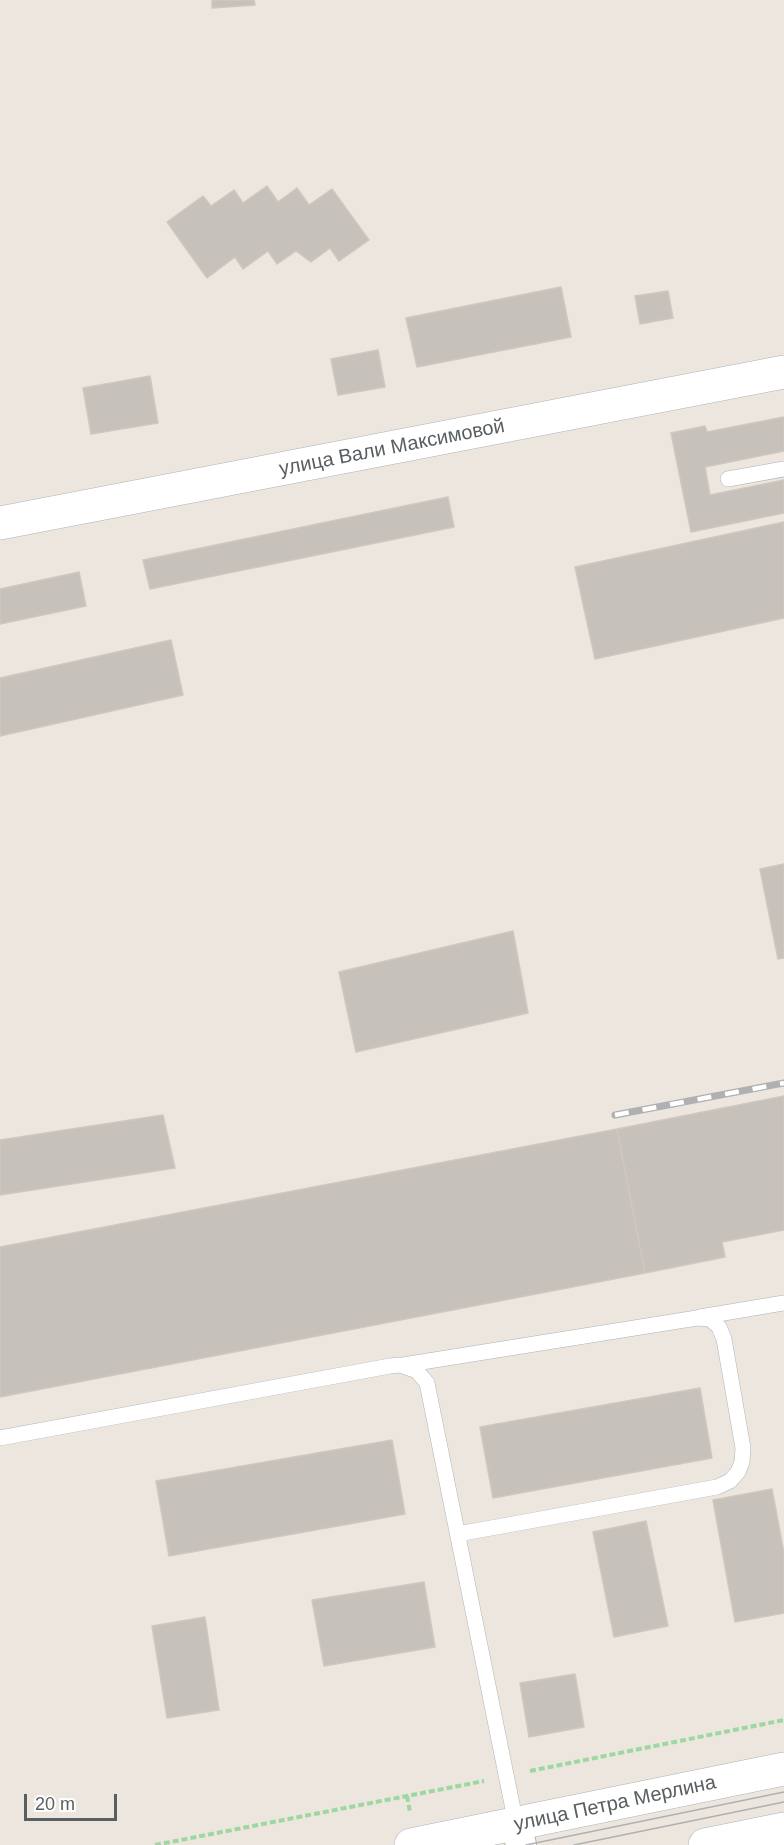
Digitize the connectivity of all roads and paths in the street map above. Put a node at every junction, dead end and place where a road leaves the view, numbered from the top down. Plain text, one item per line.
1 (784, 372) edge
2 (784, 469) edge
3 (728, 479) dead end
4 (0, 523) edge
5 (784, 1303) edge
6 (697, 1318) junction
7 (400, 1365) junction
8 (0, 1438) edge
9 (458, 1534) junction
10 (784, 1720) edge
11 (784, 1769) edge
12 (507, 1776) junction
13 (784, 1829) edge
14 (518, 1835) edge
15 (155, 1845) edge
16 (411, 1845) edge
17 (705, 1845) edge

1 - 4 street, улица Вали Максимовой
2 - 3 lane
5 - 6 lane
6 - 7 lane
6 - 9 lane
7 - 8 lane
7 - 9 lane
9 - 12 lane
10 - 12 path
11 - 14 street, улица Петра Мерлина
12 - 14 lane
12 - 15 path
13 - 17 street
14 - 16 street, улица Петра Мерлина

